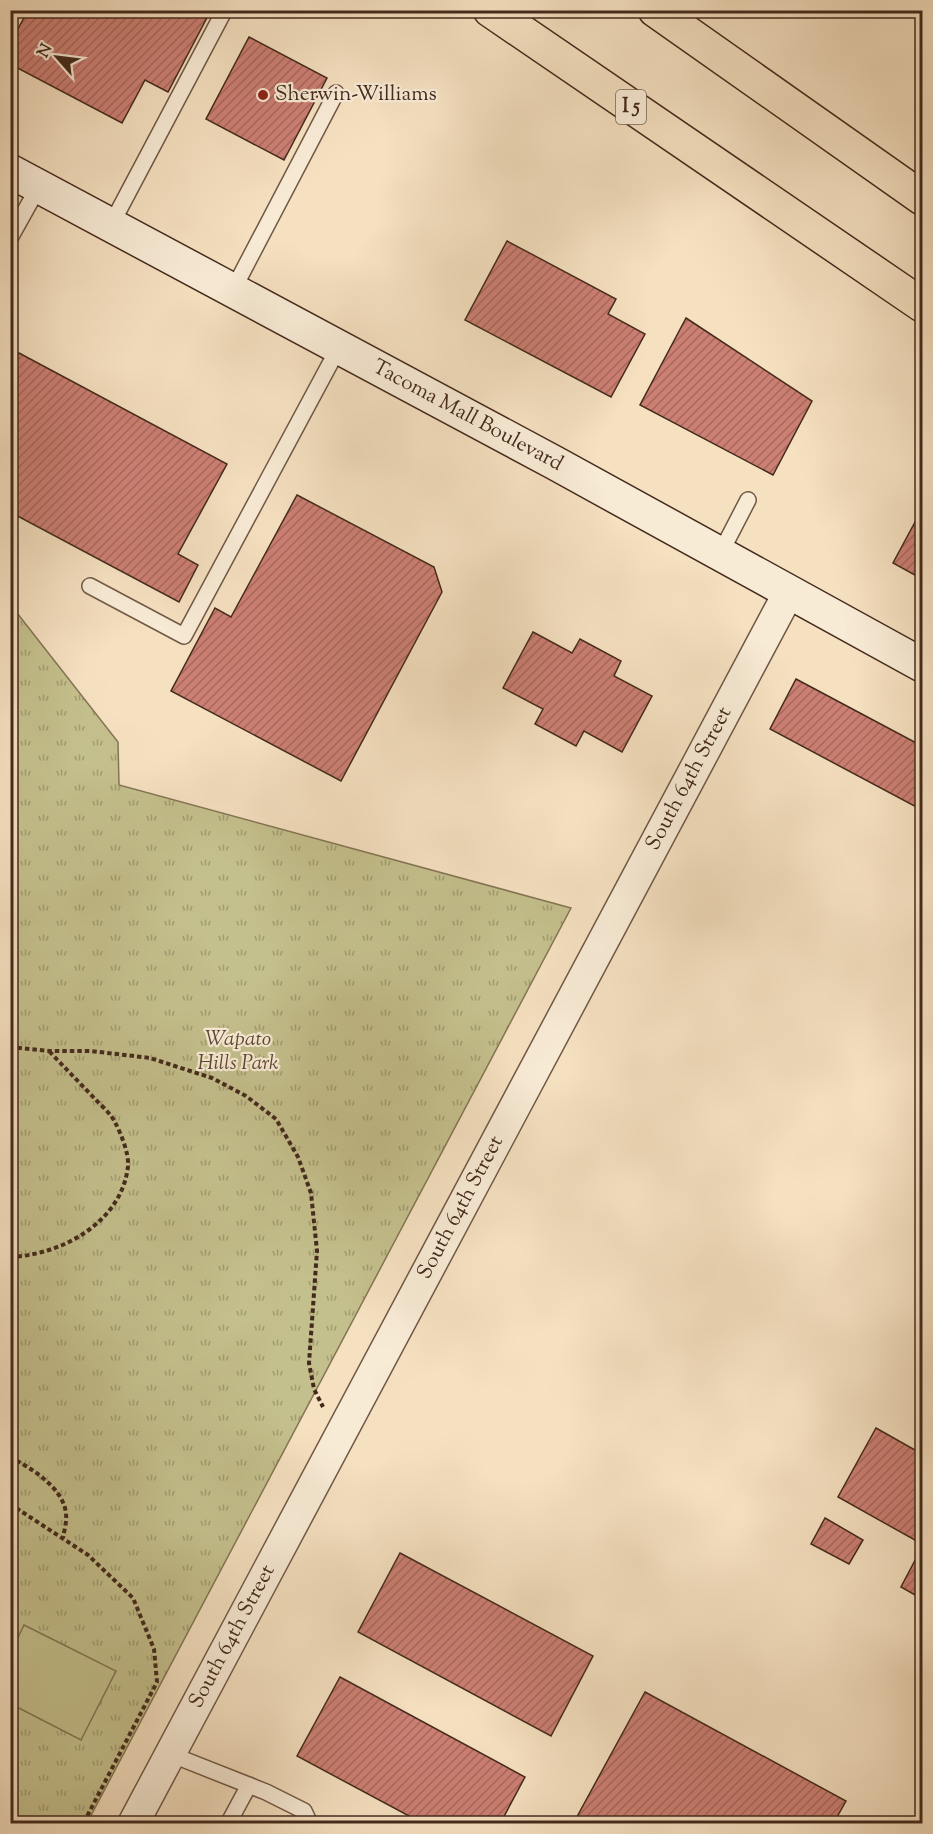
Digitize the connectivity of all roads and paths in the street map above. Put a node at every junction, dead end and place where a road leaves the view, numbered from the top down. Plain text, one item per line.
1 (466, 10) edge
2 (490, 10) edge
3 (655, 10) edge
4 (222, 15) dead end
5 (336, 93) dead end
6 (25, 179) edge
7 (922, 198) edge
8 (772, 203) junction
9 (111, 225) junction
10 (10, 238) edge
11 (233, 290) junction
12 (922, 305) edge
13 (339, 347) junction
14 (748, 500) dead end
15 (720, 554) junction
16 (90, 586) dead end
17 (789, 592) junction
18 (922, 665) edge
19 (10, 1047) edge
20 (50, 1051) junction
21 (10, 1257) edge
22 (339, 1436) junction
23 (10, 1456) edge
24 (10, 1504) edge
25 (63, 1538) junction
26 (170, 1754) junction
27 (249, 1785) junction
28 (83, 1824) edge
29 (133, 1824) edge
30 (228, 1824) edge
31 (310, 1824) edge

1 - 8 highway
2 - 8 highway, I 5
3 - 7 highway
4 - 9 lane
5 - 11 lane
6 - 9 main road, Tacoma Mall Boulevard
6 - 10 lane
8 - 12 highway, I 5
9 - 11 main road, Tacoma Mall Boulevard
11 - 13 main road, Tacoma Mall Boulevard
13 - 15 main road, Tacoma Mall Boulevard
13 - 16 lane
14 - 15 lane
15 - 17 main road, Tacoma Mall Boulevard
17 - 18 main road, Tacoma Mall Boulevard
17 - 22 street, South 64th Street
19 - 20 path
20 - 21 path
20 - 22 path
22 - 26 street, South 64th Street
23 - 25 path
24 - 25 path
25 - 28 path
26 - 27 lane
26 - 29 street, South 64th Street
27 - 30 lane
27 - 31 lane

